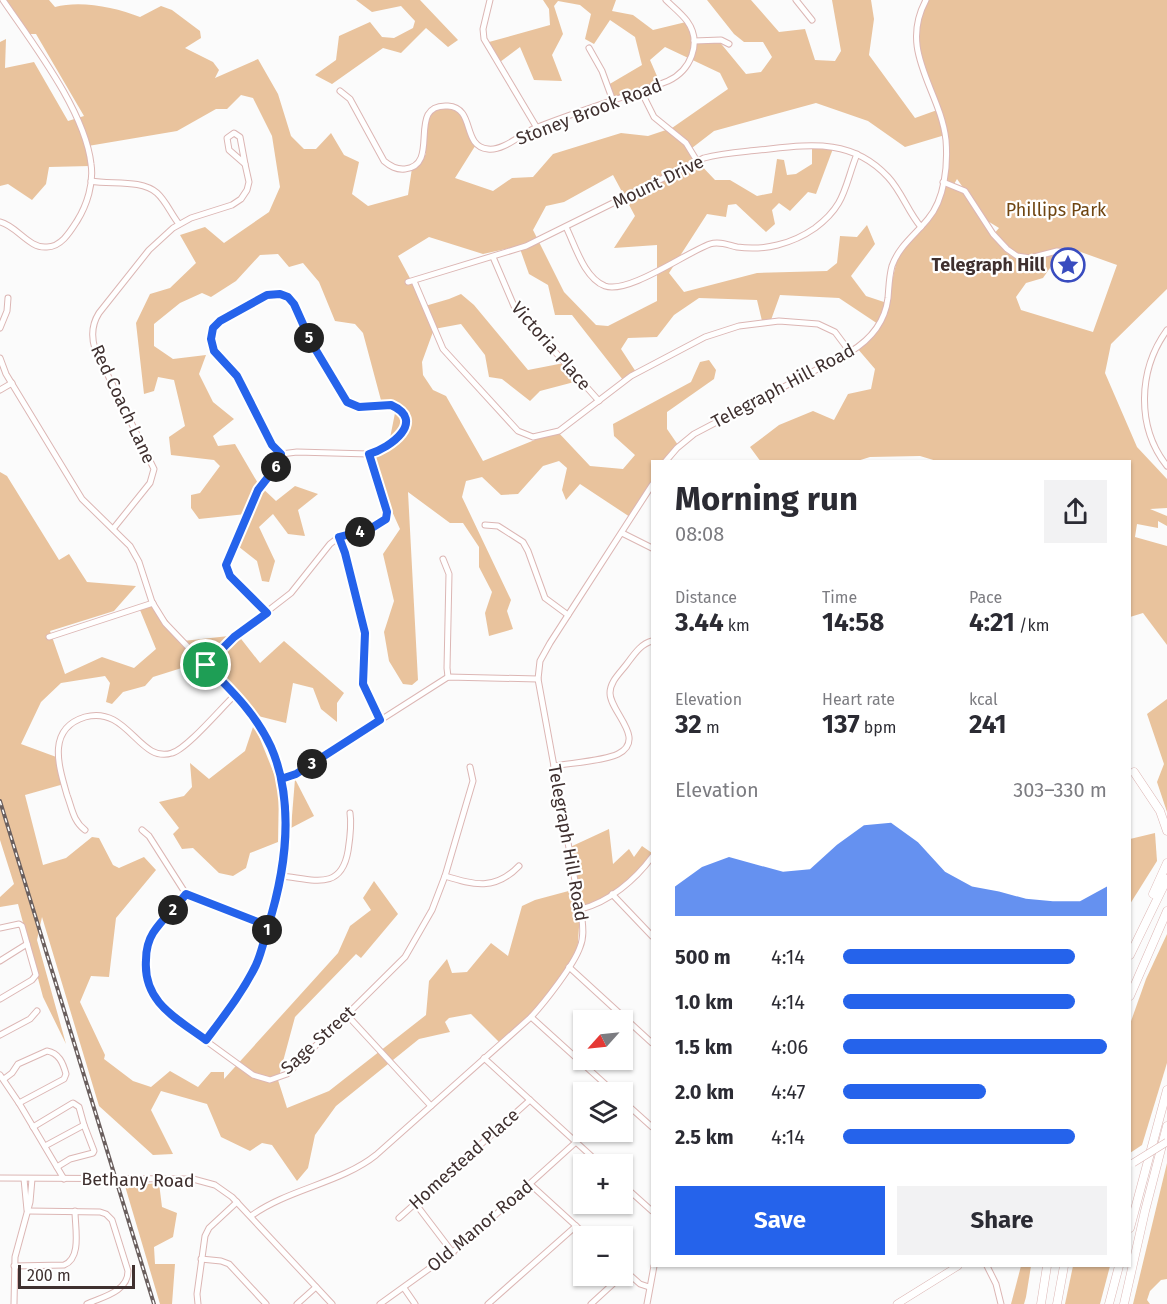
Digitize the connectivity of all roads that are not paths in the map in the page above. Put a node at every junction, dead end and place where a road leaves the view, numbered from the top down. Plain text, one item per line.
1 (3, 0) edge
2 (490, 0) edge
3 (666, 0) edge
4 (796, 0) edge
5 (926, 0) edge
6 (812, 20) dead end
7 (694, 41) junction
8 (729, 44) dead end
9 (589, 48) dead end
10 (340, 91) dead end
11 (641, 91) junction
12 (613, 101) junction
13 (537, 128) junction
14 (857, 154) junction
15 (697, 161) junction
16 (245, 164) junction
17 (91, 181) junction
18 (943, 182) junction
19 (0, 222) edge
20 (179, 224) junction
21 (566, 226) junction
22 (921, 227) junction
23 (1070, 252) dead end
24 (492, 257) junction
25 (8, 298) dead end
26 (0, 328) edge
27 (1167, 330) edge
28 (850, 352) junction
29 (0, 358) edge
30 (12, 383) junction
31 (0, 390) edge
32 (599, 401) junction
33 (281, 454) junction
34 (369, 454) junction
35 (667, 460) edge
36 (1167, 466) edge
37 (651, 487) edge
38 (485, 525) dead end
39 (113, 528) junction
40 (622, 533) junction
41 (339, 537) junction
42 (651, 548) edge
43 (443, 560) dead end
44 (153, 603) junction
45 (267, 613) junction
46 (568, 615) junction
47 (49, 636) dead end
48 (651, 642) edge
49 (206, 665) junction
50 (448, 677) junction
51 (538, 679) junction
52 (236, 694) junction
53 (380, 720) junction
54 (554, 766) junction
55 (471, 767) dead end
56 (1134, 772) dead end
57 (281, 779) junction
58 (350, 813) dead end
59 (85, 830) dead end
60 (142, 830) dead end
61 (1167, 831) edge
62 (651, 858) edge
63 (1167, 863) edge
64 (519, 866) dead end
65 (281, 876) junction
66 (445, 876) junction
67 (1167, 879) edge
68 (186, 894) junction
69 (612, 894) junction
70 (581, 909) junction
71 (1167, 911) edge
72 (1145, 921) junction
73 (268, 926) junction
74 (0, 928) edge
75 (651, 935) edge
76 (27, 944) junction
77 (1131, 953) edge
78 (0, 961) edge
79 (569, 967) junction
80 (1131, 994) edge
81 (0, 999) edge
82 (37, 1011) dead end
83 (347, 1015) junction
84 (531, 1017) junction
85 (0, 1035) edge
86 (206, 1040) junction
87 (651, 1042) edge
88 (484, 1058) junction
89 (2, 1077) edge
90 (603, 1082) edge
91 (1167, 1090) edge
92 (530, 1100) junction
93 (19, 1103) junction
94 (431, 1106) junction
95 (633, 1110) edge
96 (84, 1125) junction
97 (651, 1126) edge
98 (1167, 1126) edge
99 (33, 1127) junction
100 (573, 1139) edge
101 (576, 1142) joint
102 (1167, 1142) edge
103 (45, 1146) junction
104 (589, 1154) edge
105 (1131, 1164) edge
106 (57, 1167) junction
107 (0, 1178) edge
108 (24, 1179) junction
109 (32, 1179) junction
110 (64, 1179) junction
111 (530, 1184) junction
112 (633, 1194) edge
113 (237, 1202) junction
114 (415, 1203) junction
115 (651, 1210) edge
116 (75, 1211) junction
117 (28, 1212) junction
118 (251, 1216) junction
119 (399, 1218) dead end
120 (1131, 1224) edge
121 (576, 1226) edge
122 (573, 1229) edge
123 (453, 1252) junction
124 (201, 1259) junction
125 (14, 1266) junction
126 (654, 1267) edge
127 (956, 1267) edge
128 (988, 1267) edge
129 (1064, 1267) edge
130 (1119, 1267) edge
131 (1046, 1270) edge
132 (633, 1277) edge
133 (609, 1286) edge
134 (316, 1287) junction
135 (649, 1287) junction
136 (404, 1288) junction
137 (14, 1304) edge
138 (87, 1304) edge
139 (198, 1304) edge
140 (266, 1304) edge
141 (297, 1304) edge
142 (332, 1304) edge
143 (380, 1304) edge
144 (415, 1304) edge
145 (488, 1304) edge
146 (591, 1304) edge
147 (647, 1304) edge
148 (897, 1304) edge
149 (1001, 1304) edge
150 (1043, 1304) edge
151 (1057, 1304) edge
152 (1109, 1304) edge
153 (1124, 1304) edge

1 - 17 street
2 - 13 street
3 - 7 street
4 - 6 street
5 - 18 street, Telegraph Hill Road
7 - 8 street
7 - 11 street, Stoney Brook Road
9 - 12 street
10 - 13 street, Stoney Brook Road
11 - 12 street, Stoney Brook Road
11 - 15 street
12 - 13 street, Stoney Brook Road
14 - 15 street, Mount Drive
14 - 21 street
14 - 22 street, Mount Drive
15 - 21 street, Mount Drive
16 - 16 street, Red Coach Lane
16 - 20 street, Red Coach Lane
17 - 19 street
17 - 20 street
18 - 22 street, Telegraph Hill Road
18 - 23 street
20 - 39 street, Red Coach Lane
21 - 24 street, Mount Drive
22 - 28 street, Telegraph Hill Road
24 - 32 street, Victoria Place
24 - 32 street, Mount Drive
25 - 26 street
27 - 36 street
28 - 32 street
28 - 35 street, Telegraph Hill Road
29 - 30 street
30 - 31 street
30 - 39 street
33 - 34 street
33 - 34 street
33 - 45 street
34 - 41 street
37 - 40 street, Telegraph Hill Road
38 - 46 street
39 - 44 street
40 - 42 street
40 - 46 street, Telegraph Hill Road
41 - 45 street
41 - 53 street
43 - 50 street
44 - 47 street
44 - 49 street
45 - 49 street
46 - 51 street, Telegraph Hill Road
48 - 54 street
49 - 52 street
50 - 51 street
50 - 53 street
51 - 54 street, Telegraph Hill Road
52 - 57 street
52 - 59 street
53 - 57 street
54 - 70 street, Telegraph Hill Road
55 - 66 street, Sage Street
56 - 61 highway
57 - 65 street
58 - 65 street
60 - 68 street
62 - 69 street
63 - 72 highway
64 - 66 street
65 - 73 street
66 - 83 street, Sage Street
67 - 72 highway
68 - 73 street
68 - 86 street, Sage Street
69 - 70 street
69 - 75 street
70 - 79 street, Telegraph Hill Road
71 - 80 highway
72 - 77 highway
73 - 86 street
74 - 76 street
76 - 78 street
76 - 81 street
79 - 84 street, Telegraph Hill Road
79 - 87 street
82 - 85 street
83 - 86 street, Sage Street
83 - 94 street
84 - 88 street, Telegraph Hill Road
84 - 90 street
88 - 92 street
88 - 94 street, Telegraph Hill Road
89 - 93 street
89 - 93 street
91 - 120 highway
92 - 100 street
92 - 114 street, Homestead Place
93 - 99 street
94 - 118 street, Telegraph Hill Road
95 - 97 street
96 - 99 street
96 - 103 street
96 - 106 street
98 - 153 highway
99 - 103 street
101 - 104 street
101 - 111 street, Old Manor Road
102 - 105 main road, bridge
103 - 106 street
106 - 110 street
107 - 108 street, Bethany Road
108 - 109 street, Bethany Road
108 - 117 street
109 - 110 street, Bethany Road
109 - 117 street
110 - 113 street, Bethany Road
111 - 121 street
111 - 123 street, Old Manor Road
112 - 115 street
113 - 118 street, Bethany Road
113 - 124 street
114 - 119 street, Homestead Place
114 - 123 street
116 - 117 street
116 - 125 street
116 - 138 street
117 - 125 street
118 - 134 street, Bethany Road
122 - 145 street
123 - 136 street, Old Manor Road
124 - 139 street
124 - 140 street
125 - 137 street
126 - 135 street
127 - 148 main road
128 - 149 street
129 - 151 highway
130 - 152 highway
131 - 150 highway
132 - 135 street
133 - 146 street
134 - 141 street
134 - 142 street, Bethany Road
135 - 147 street
136 - 143 street, Old Manor Road
136 - 144 street

